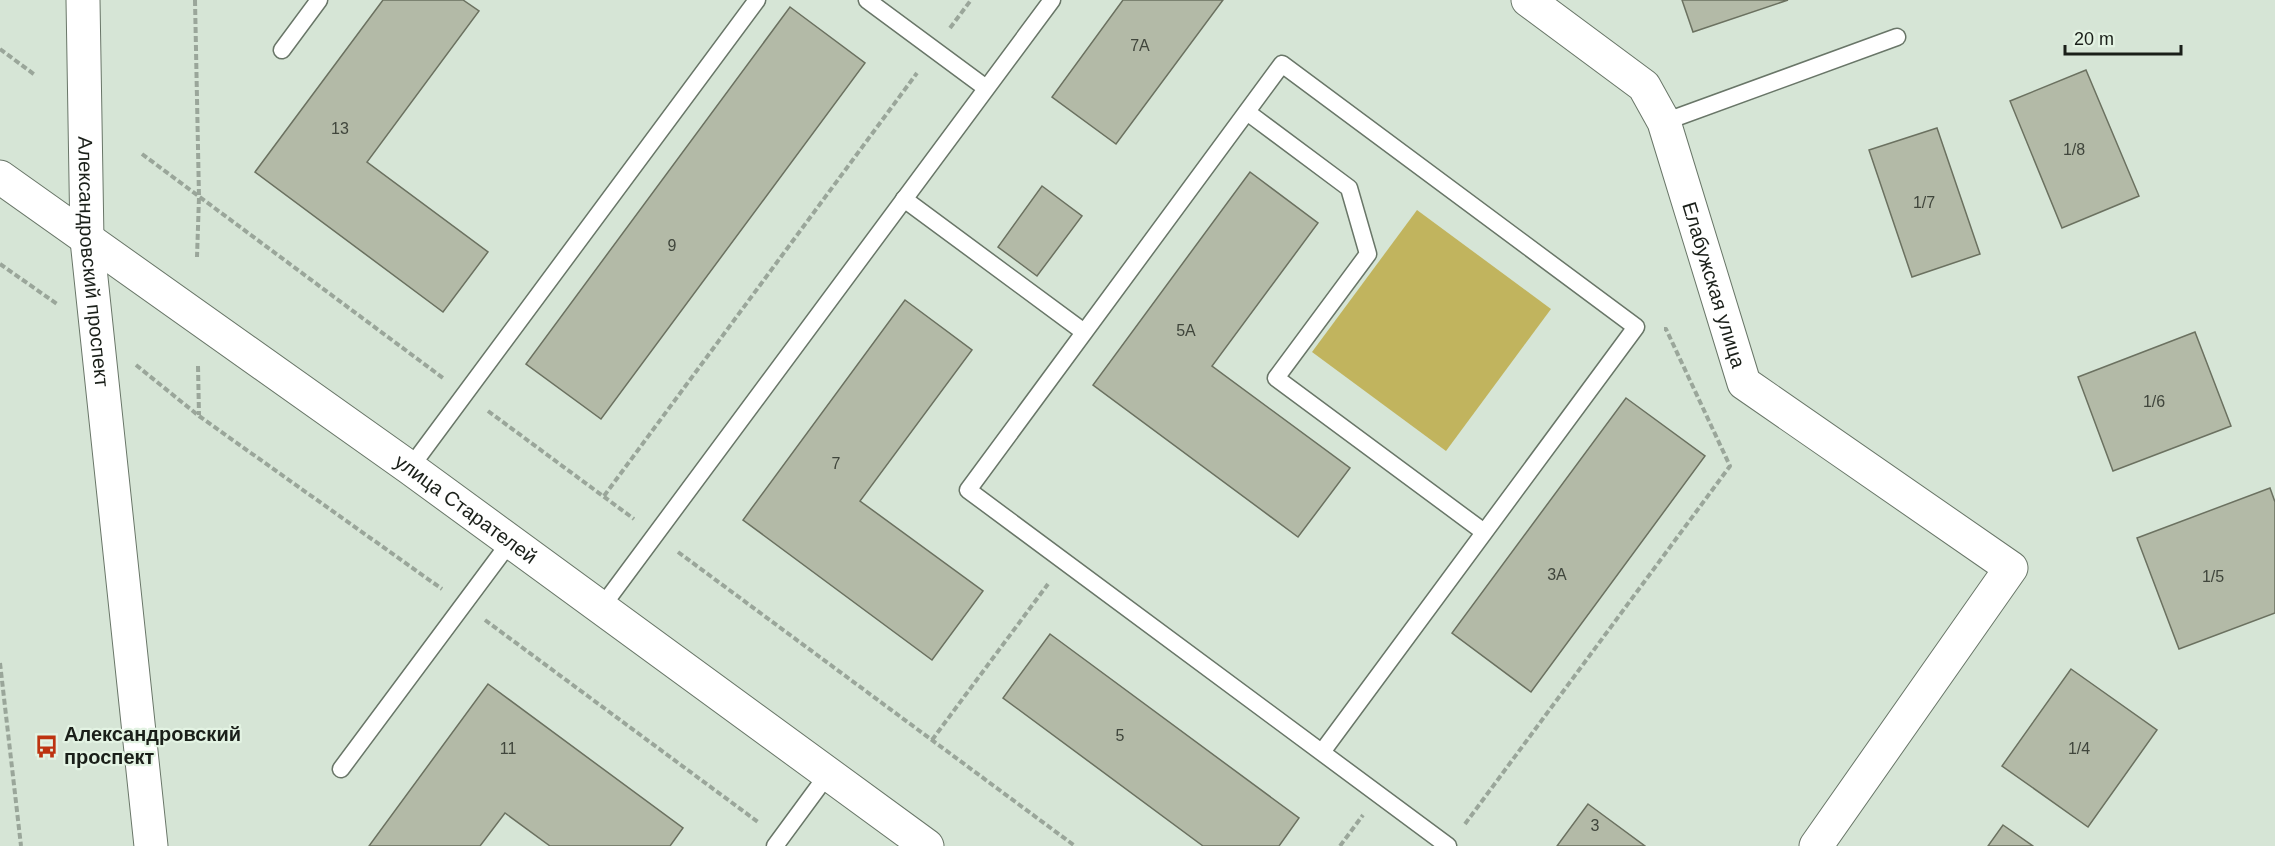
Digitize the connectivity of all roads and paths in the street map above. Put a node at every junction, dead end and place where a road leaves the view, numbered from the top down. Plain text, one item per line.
1 (83, 0) edge
2 (195, 0) edge
3 (319, 0) edge
4 (757, 0) edge
5 (867, 0) edge
6 (971, 0) edge
7 (1052, 0) edge
8 (1528, 0) edge
9 (1897, 37) dead end
10 (0, 50) edge
11 (282, 50) dead end
12 (934, 50) junction
13 (35, 75) dead end
14 (986, 88) junction
15 (1247, 112) junction
16 (1664, 122) junction
17 (142, 154) dead end
18 (0, 177) edge
19 (199, 197) junction
20 (904, 199) junction
21 (87, 240) junction
22 (197, 257) dead end
23 (0, 264) edge
24 (65, 310) dead end
25 (1636, 327) junction
26 (1084, 332) junction
27 (133, 362) dead end
28 (198, 366) dead end
29 (465, 394) junction
30 (199, 416) junction
31 (410, 468) junction
32 (603, 496) junction
33 (1484, 532) junction
34 (655, 535) junction
35 (510, 542) junction
36 (1065, 562) junction
37 (464, 604) junction
38 (601, 608) junction
39 (0, 663) edge
40 (932, 740) junction
41 (1322, 752) junction
42 (341, 769) dead end
43 (828, 774) junction
44 (1378, 794) junction
45 (1463, 827) dead end
46 (778, 842) edge
47 (21, 846) edge
48 (151, 846) edge
49 (927, 846) edge
50 (1075, 846) edge
51 (1340, 846) edge
52 (1448, 846) edge
53 (1816, 846) edge

1 - 21 street, Александровский проспект
2 - 19 path
3 - 11 lane
4 - 29 lane
5 - 12 lane
6 - 12 path
7 - 14 lane
8 - 16 street, Елабужская улица
9 - 16 lane
10 - 13 path
12 - 14 lane
12 - 32 path
14 - 20 lane
15 - 25 lane
15 - 26 lane
15 - 33 lane
16 - 53 street, Елабужская улица
17 - 19 path
18 - 21 street, улица Старателей
19 - 22 path
19 - 29 path
20 - 26 lane
20 - 34 lane
21 - 31 street, улица Старателей
21 - 48 street, Александровский проспект
23 - 24 path
25 - 33 lane
25 - 45 path
26 - 36 lane
27 - 30 path
28 - 30 path
29 - 31 lane
29 - 32 path
30 - 37 path
31 - 35 street, улица Старателей
32 - 34 path
33 - 41 lane
34 - 38 lane
34 - 40 path
35 - 37 lane
35 - 38 street, улица Старателей
36 - 40 path
36 - 41 lane
37 - 42 lane
37 - 46 path
38 - 43 street, улица Старателей
39 - 47 path
40 - 50 path
41 - 44 lane
43 - 46 lane
43 - 49 street, улица Старателей
44 - 51 path
44 - 52 lane

